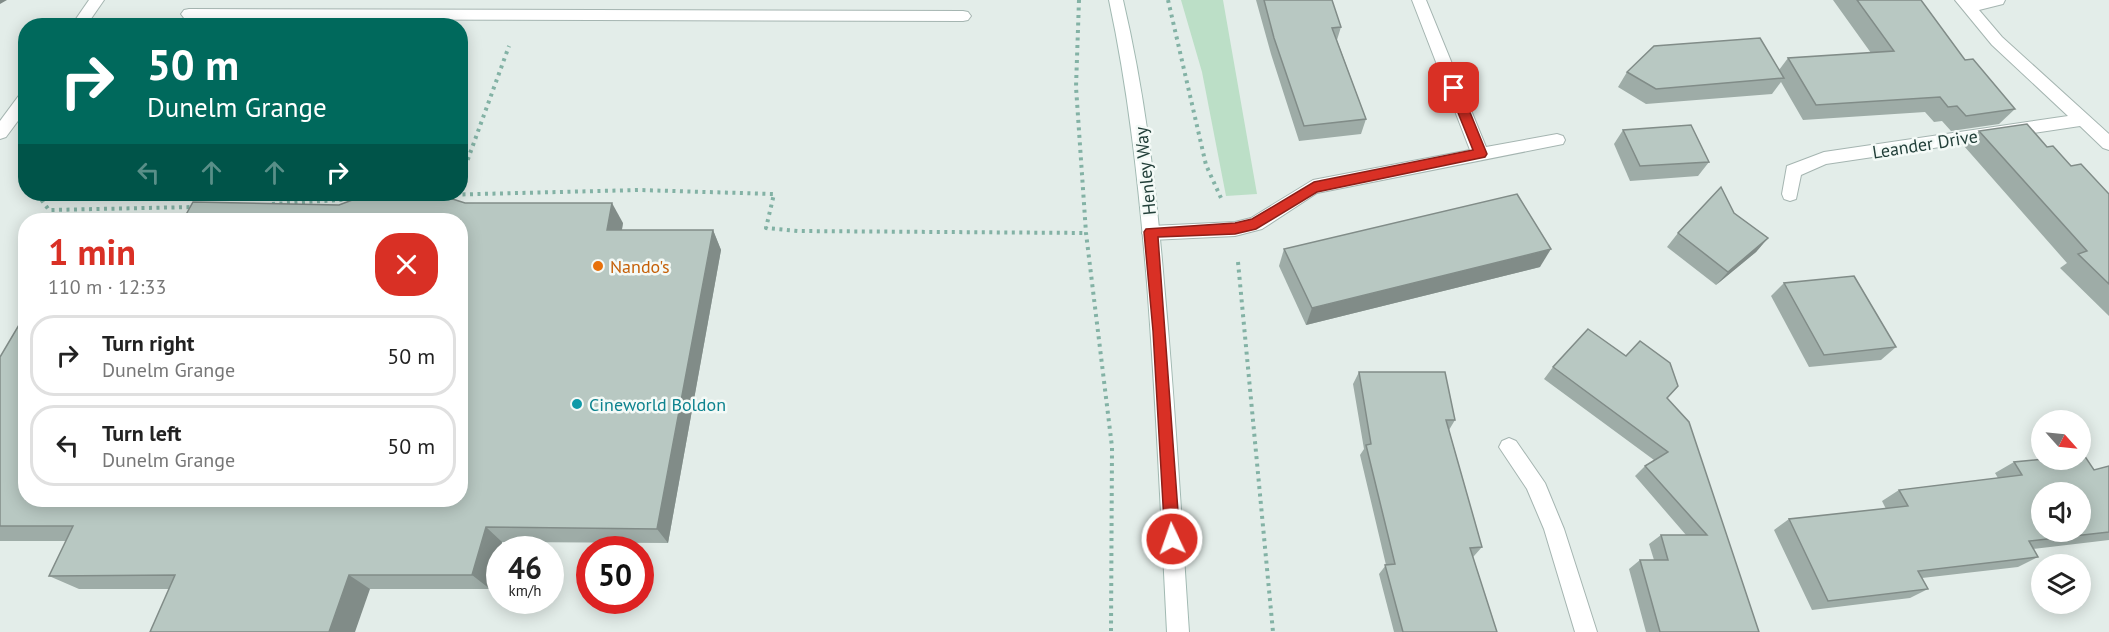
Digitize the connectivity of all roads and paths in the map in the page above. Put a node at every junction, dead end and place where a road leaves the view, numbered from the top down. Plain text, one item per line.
1 (96, 0) edge
2 (198, 0) edge
3 (1079, 0) edge
4 (1116, 0) edge
5 (1168, 0) edge
6 (1419, 0) edge
7 (1998, 0) edge
8 (1965, 4) edge
9 (500, 7) edge
10 (521, 14) junction
11 (963, 16) dead end
12 (84, 18) edge
13 (18, 109) edge
14 (2082, 120) junction
15 (0, 133) edge
16 (1557, 140) dead end
17 (2109, 144) edge
18 (1480, 154) junction
19 (468, 159) edge
20 (468, 194) edge
21 (1790, 194) dead end
22 (43, 201) edge
23 (325, 201) edge
24 (269, 204) edge
25 (200, 207) edge
26 (1235, 229) junction
27 (1151, 232) junction
28 (1086, 233) junction
29 (1509, 447) dead end
30 (1111, 632) edge
31 (1178, 632) edge
32 (1273, 632) edge
33 (1586, 632) edge

1 - 12 street
2 - 9 street
3 - 28 path
4 - 27 street, Henley Way
5 - 26 path
6 - 18 street
7 - 8 street
8 - 14 street
9 - 10 street
10 - 11 street
10 - 19 path
13 - 15 street
14 - 17 street
14 - 21 street, Leander Drive
16 - 18 street
18 - 26 street
20 - 28 path
22 - 25 path
23 - 24 path
26 - 27 street
26 - 32 path
27 - 31 street, Henley Way
28 - 30 path
29 - 33 street

